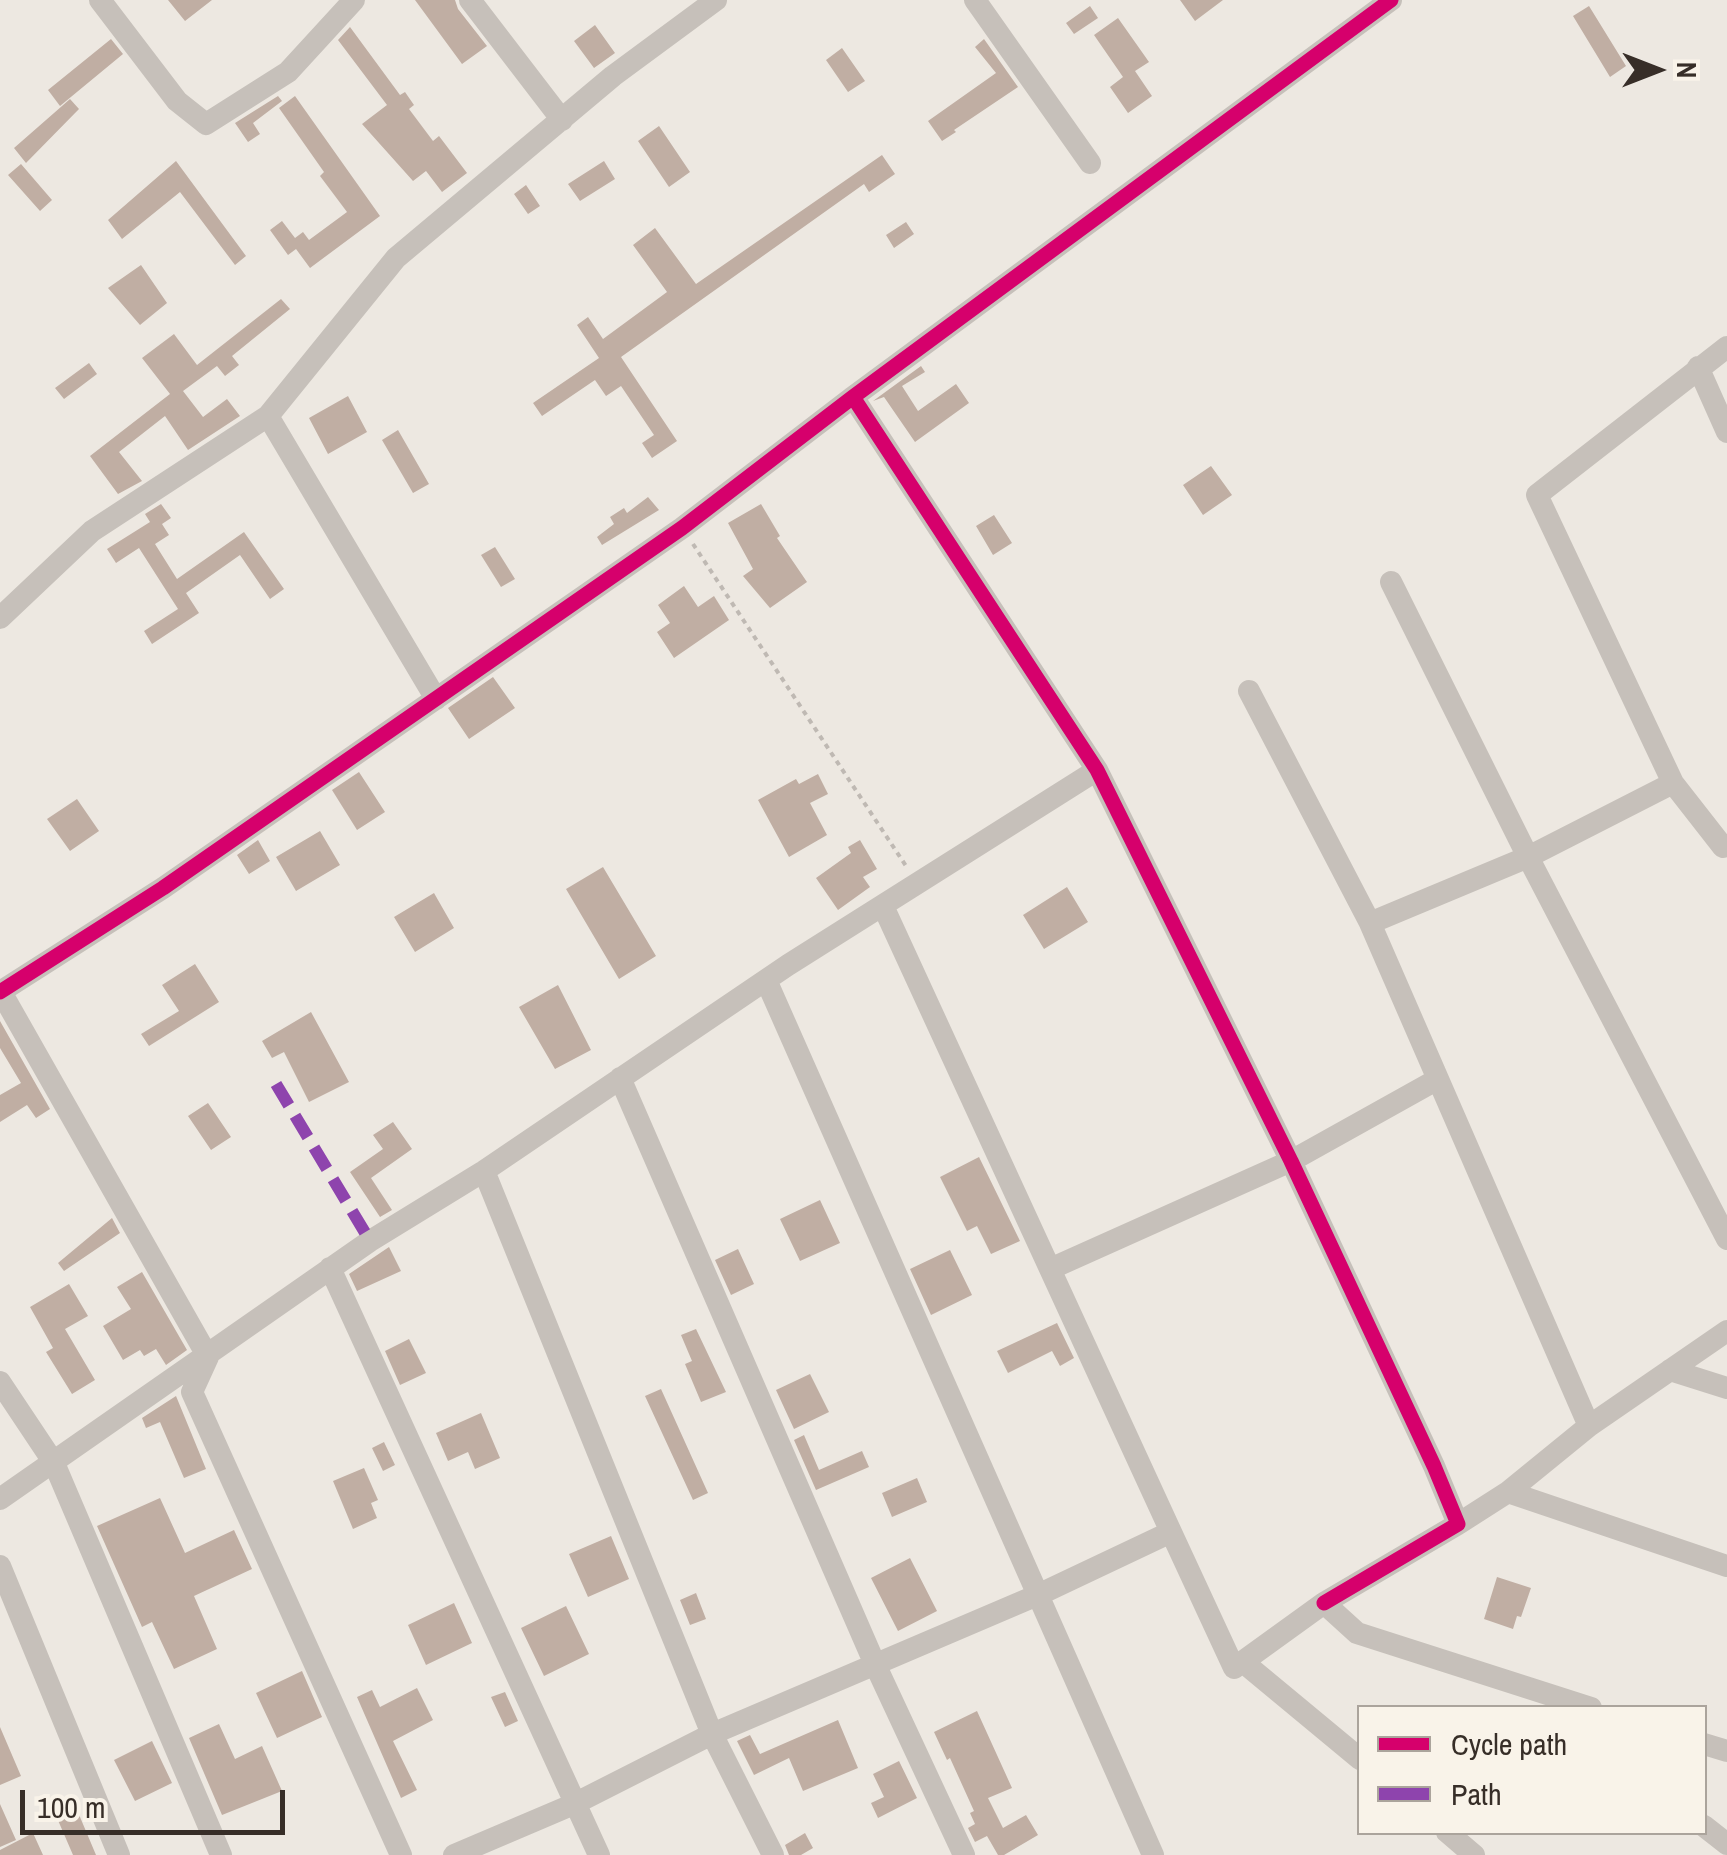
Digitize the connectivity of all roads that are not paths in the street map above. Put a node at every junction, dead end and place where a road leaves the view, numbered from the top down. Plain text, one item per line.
1 (100, 0) edge
2 (354, 0) edge
3 (470, 0) edge
4 (716, 0) edge
5 (975, 0) edge
6 (1387, 1) edge
7 (562, 120) junction
8 (1090, 163) dead end
9 (1727, 347) edge
10 (1698, 367) junction
11 (852, 397) junction
12 (268, 416) junction
13 (1727, 432) edge
14 (1392, 582) dead end
15 (0, 618) edge
16 (1249, 691) dead end
17 (436, 699) junction
18 (1097, 770) junction
19 (1673, 783) junction
20 (1726, 849) edge
21 (1528, 857) junction
22 (883, 906) junction
23 (1370, 923) junction
24 (766, 980) junction
25 (0, 992) edge
26 (620, 1078) junction
27 (1438, 1080) junction
28 (1292, 1161) junction
29 (484, 1171) junction
30 (1727, 1239) edge
31 (330, 1268) junction
32 (1050, 1269) junction
33 (1727, 1332) edge
34 (208, 1357) junction
35 (1670, 1370) junction
36 (0, 1382) edge
37 (1727, 1388) edge
38 (1588, 1426) junction
39 (54, 1463) junction
40 (1508, 1492) junction
41 (0, 1500) edge
42 (1458, 1524) junction
43 (1171, 1532) junction
44 (0, 1566) edge
45 (1727, 1566) edge
46 (1040, 1594) junction
47 (1324, 1603) junction
48 (874, 1662) junction
49 (1244, 1662) junction
50 (1558, 1701) edge
51 (712, 1734) junction
52 (1357, 1756) edge
53 (574, 1804) junction
54 (1707, 1828) edge
55 (1451, 1835) edge
56 (1727, 1844) edge
57 (119, 1855) edge
58 (221, 1855) edge
59 (402, 1855) edge
60 (454, 1855) edge
61 (599, 1855) edge
62 (773, 1855) edge
63 (964, 1855) edge
64 (1153, 1855) edge
65 (1474, 1855) edge

1 - 2 street
3 - 7 street
4 - 7 street
5 - 8 street
6 - 11 street
7 - 12 street
9 - 10 street
10 - 13 street
10 - 19 street
11 - 17 street
11 - 18 street
12 - 15 street
12 - 17 street
14 - 21 street
16 - 23 street
17 - 25 street
18 - 22 street
18 - 28 street
19 - 20 street
19 - 21 street
21 - 23 street
21 - 30 street
22 - 24 street
22 - 32 street
23 - 27 street
24 - 26 street
24 - 46 street
25 - 34 street
26 - 29 street
26 - 48 street
27 - 28 street
27 - 38 street
28 - 32 street
28 - 42 street
29 - 31 street
29 - 51 street
31 - 34 street
31 - 53 street
32 - 43 street
33 - 35 street
34 - 39 street
34 - 59 street
35 - 37 street
35 - 38 street
36 - 39 street
38 - 40 street
39 - 41 street
39 - 58 street
40 - 42 street
40 - 45 street
42 - 47 street
43 - 46 street
43 - 49 street
44 - 57 street
46 - 48 street
46 - 64 street
47 - 49 street
47 - 50 street
48 - 51 street
48 - 63 street
49 - 52 street
51 - 53 street
51 - 62 street
53 - 60 street
53 - 61 street
54 - 56 street
55 - 65 street

